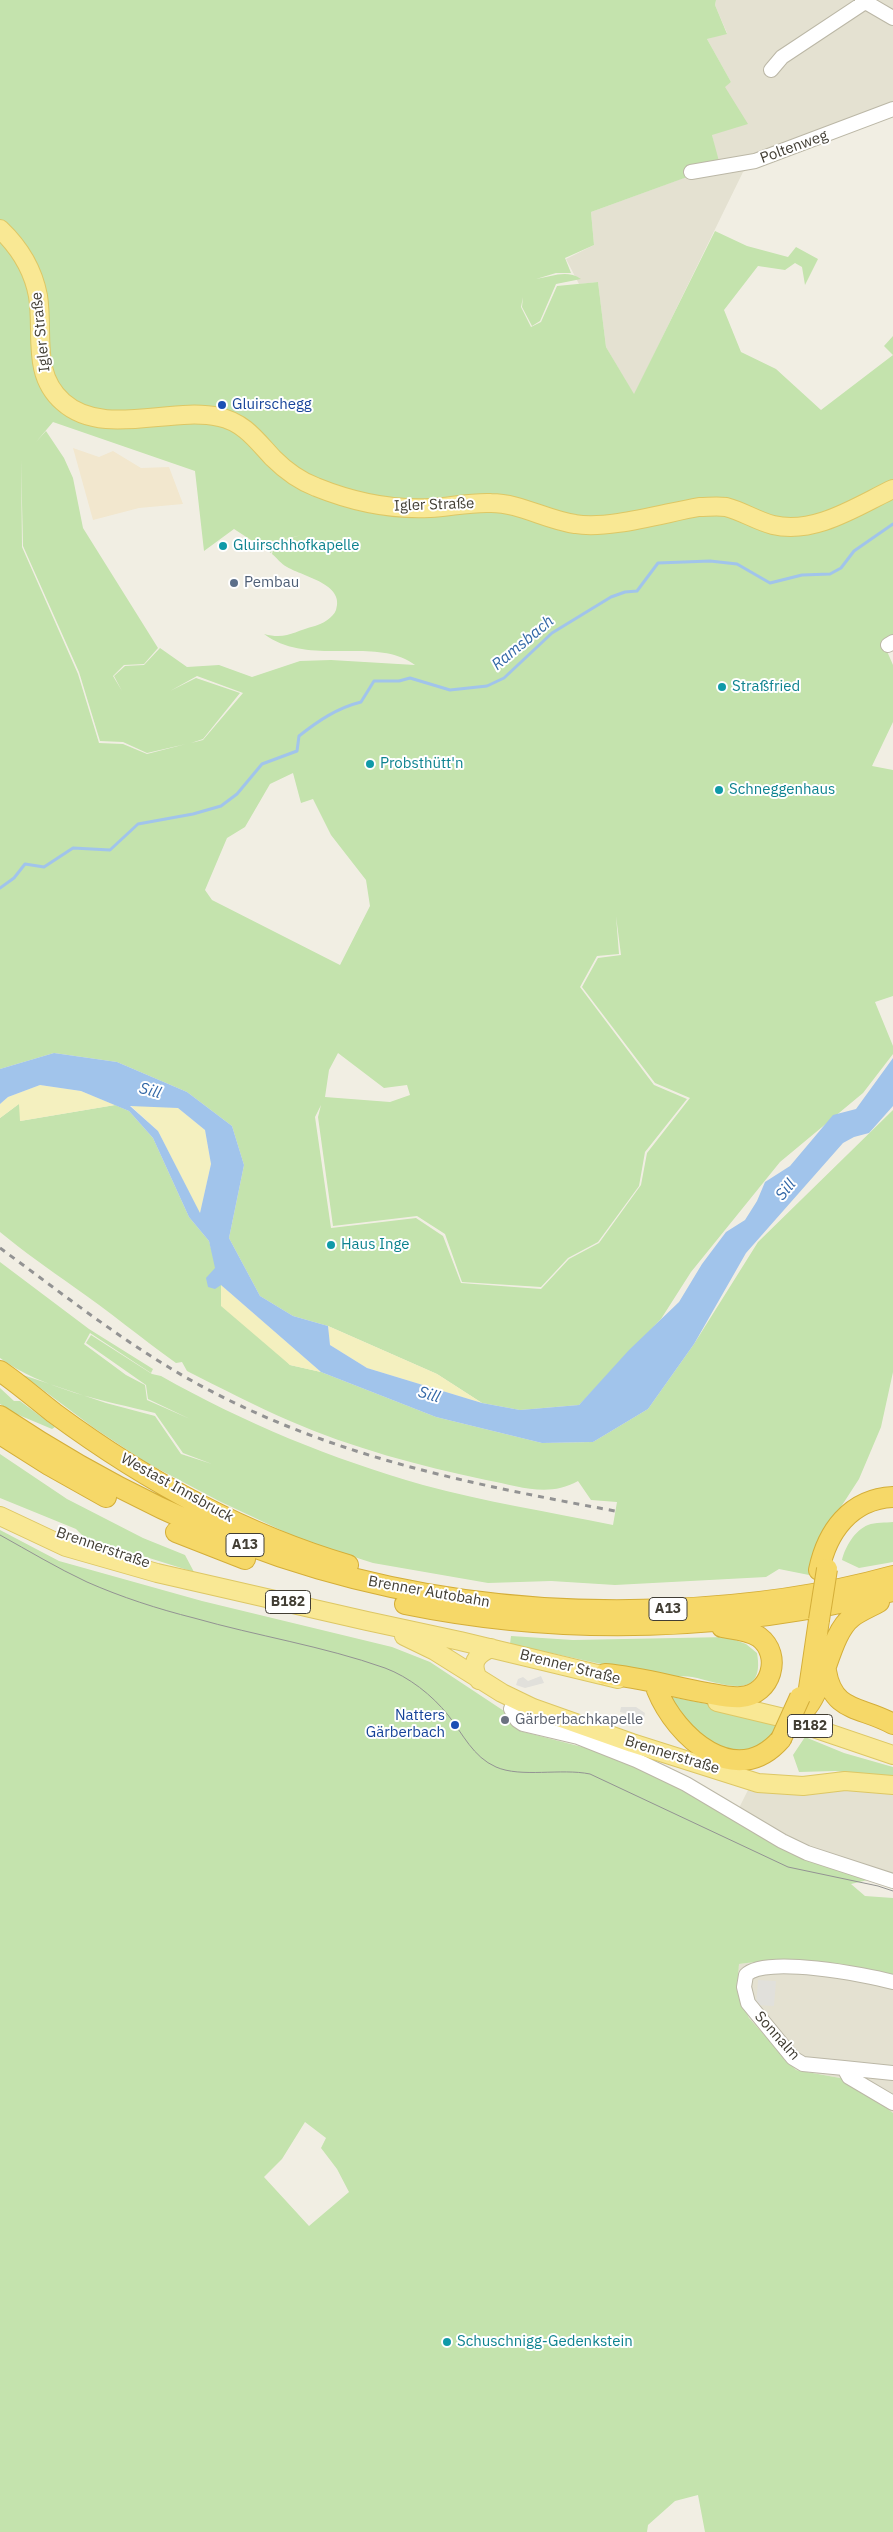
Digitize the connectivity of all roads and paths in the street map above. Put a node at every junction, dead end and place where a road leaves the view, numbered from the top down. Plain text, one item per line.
1 (863, 1) edge
2 (893, 18) edge
3 (771, 70) dead end
4 (893, 109) edge
5 (691, 172) dead end
6 (0, 230) edge
7 (893, 489) edge
8 (0, 1371) edge
9 (0, 1416) edge
10 (0, 1434) edge
11 (893, 1497) edge
12 (893, 1504) edge
13 (0, 1509) edge
14 (0, 1516) edge
15 (823, 1570) junction
16 (893, 1576) edge
17 (208, 1583) junction
18 (893, 1590) edge
19 (893, 1594) edge
20 (487, 1603) junction
21 (366, 1622) junction
22 (696, 1623) junction
23 (491, 1648) junction
24 (826, 1670) junction
25 (605, 1674) junction
26 (479, 1680) junction
27 (657, 1690) junction
28 (515, 1699) junction
29 (807, 1700) junction
30 (893, 1724) edge
31 (785, 1743) junction
32 (893, 1755) edge
33 (728, 1772) junction
34 (893, 1785) edge
35 (893, 1881) edge
36 (893, 1982) edge
37 (844, 2068) junction
38 (893, 2073) edge
39 (893, 2103) edge

1 - 2 street
1 - 3 street
4 - 5 street, Poltenweg
6 - 7 main road, Igler Straße
8 - 20 highway, Westast Innsbruck / A13
9 - 20 highway, Brenner Autobahn / A13
10 - 22 highway, Brenner Autobahn / A13
11 - 15 highway
12 - 15 highway
13 - 17 main road, Brennerstraße / B182
14 - 17 main road, Brennerstraße / B182
15 - 29 highway
16 - 20 highway, Brenner Autobahn / A13
17 - 21 main road, Brennerstraße / B182
18 - 22 highway, Brenner Autobahn / A13
19 - 24 highway
21 - 23 main road, Brenner Straße / B182
21 - 26 main road, B182
22 - 25 highway
23 - 25 main road, Brenner Straße / B182
23 - 26 main road
24 - 29 highway
24 - 30 highway
25 - 27 main road, Brenner Straße / B182
26 - 28 main road, Brennerstraße / B182
27 - 31 highway
27 - 32 main road, Brenner Straße / B182
28 - 33 main road, Brennerstraße / B182
28 - 35 street
29 - 31 highway
31 - 33 highway
33 - 34 main road, B182
36 - 37 street, Sonnalm
37 - 38 street, Sonnalm
37 - 39 street

